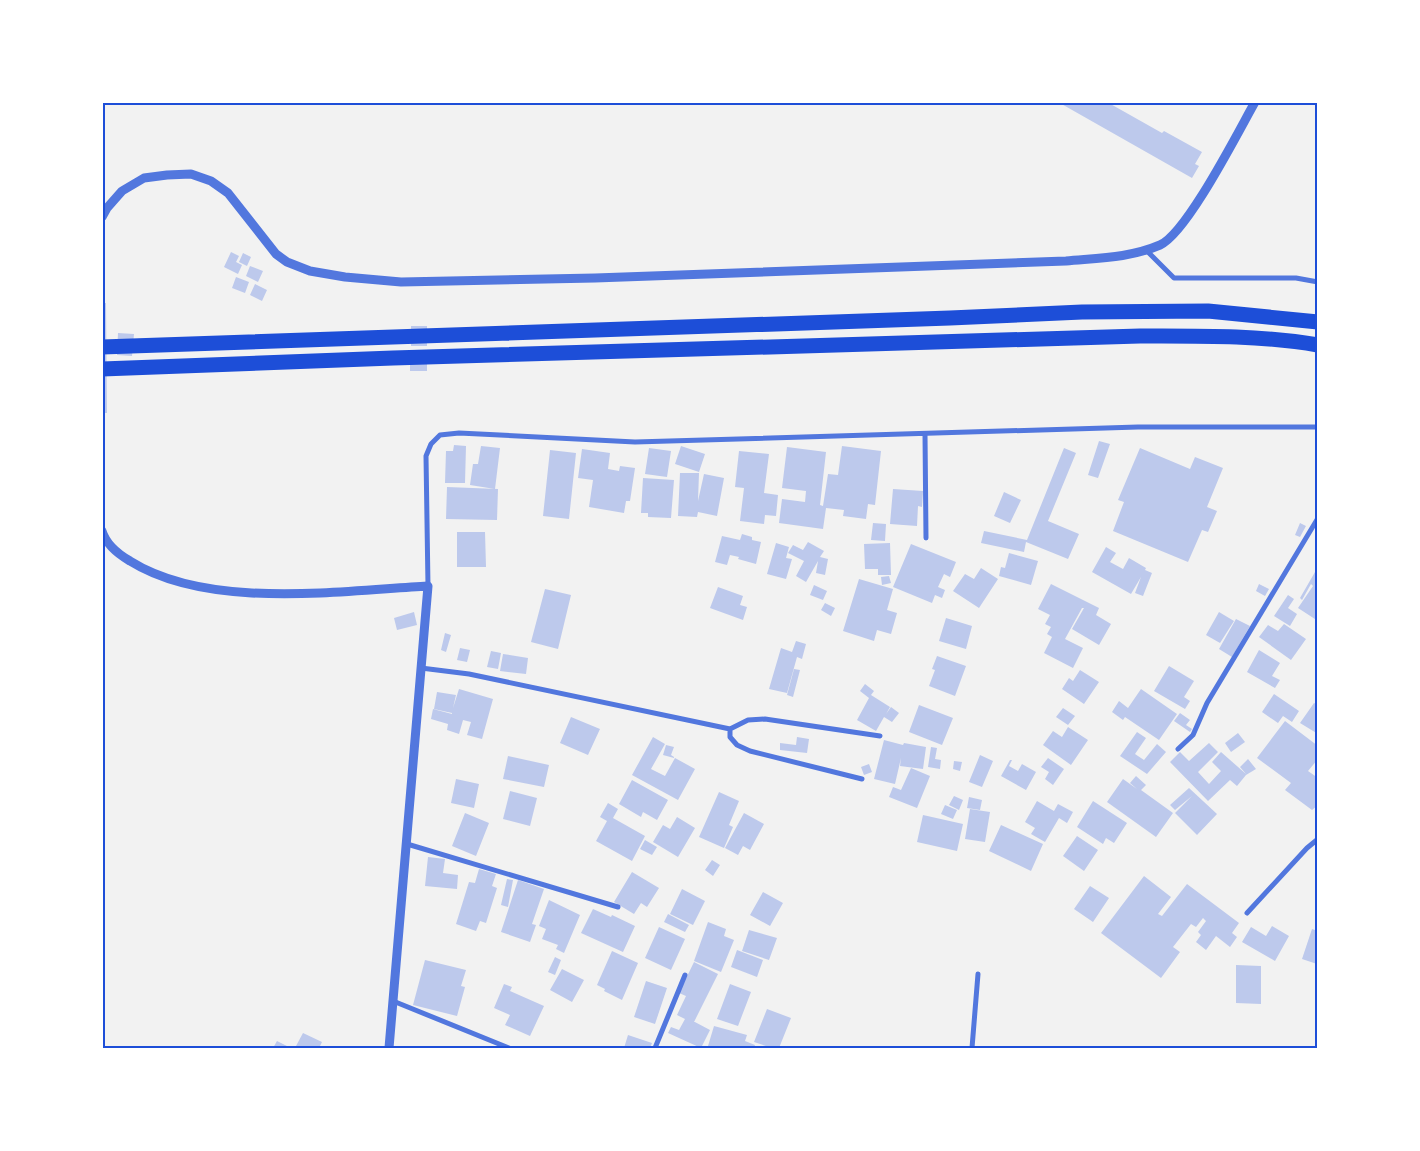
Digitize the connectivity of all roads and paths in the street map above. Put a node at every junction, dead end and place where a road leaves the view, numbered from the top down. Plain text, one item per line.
1 (1255, 102) edge
2 (102, 217) edge
3 (1145, 250) junction
4 (1318, 282) edge
5 (1318, 322) edge
6 (1318, 346) edge
7 (102, 347) edge
8 (102, 369) edge
9 (1318, 427) edge
10 (925, 434) junction
11 (1318, 518) edge
12 (102, 530) edge
13 (926, 538) dead end
14 (428, 586) junction
15 (422, 668) junction
16 (730, 729) junction
17 (880, 736) dead end
18 (1178, 749) dead end
19 (862, 779) dead end
20 (1318, 839) edge
21 (406, 844) junction
22 (618, 907) dead end
23 (1247, 913) dead end
24 (978, 974) dead end
25 (685, 975) dead end
26 (393, 1001) junction
27 (389, 1048) edge
28 (509, 1048) edge
29 (655, 1048) edge
30 (972, 1048) edge

1 - 3 street
2 - 3 street
3 - 4 street
5 - 7 highway
6 - 8 highway
9 - 10 street
10 - 13 street
10 - 14 street
11 - 18 street
12 - 14 street
14 - 15 street
15 - 16 street
15 - 21 street
16 - 17 street
16 - 19 street
20 - 23 street
21 - 22 street
21 - 26 street
24 - 30 street
25 - 29 street
26 - 27 street
26 - 28 street

